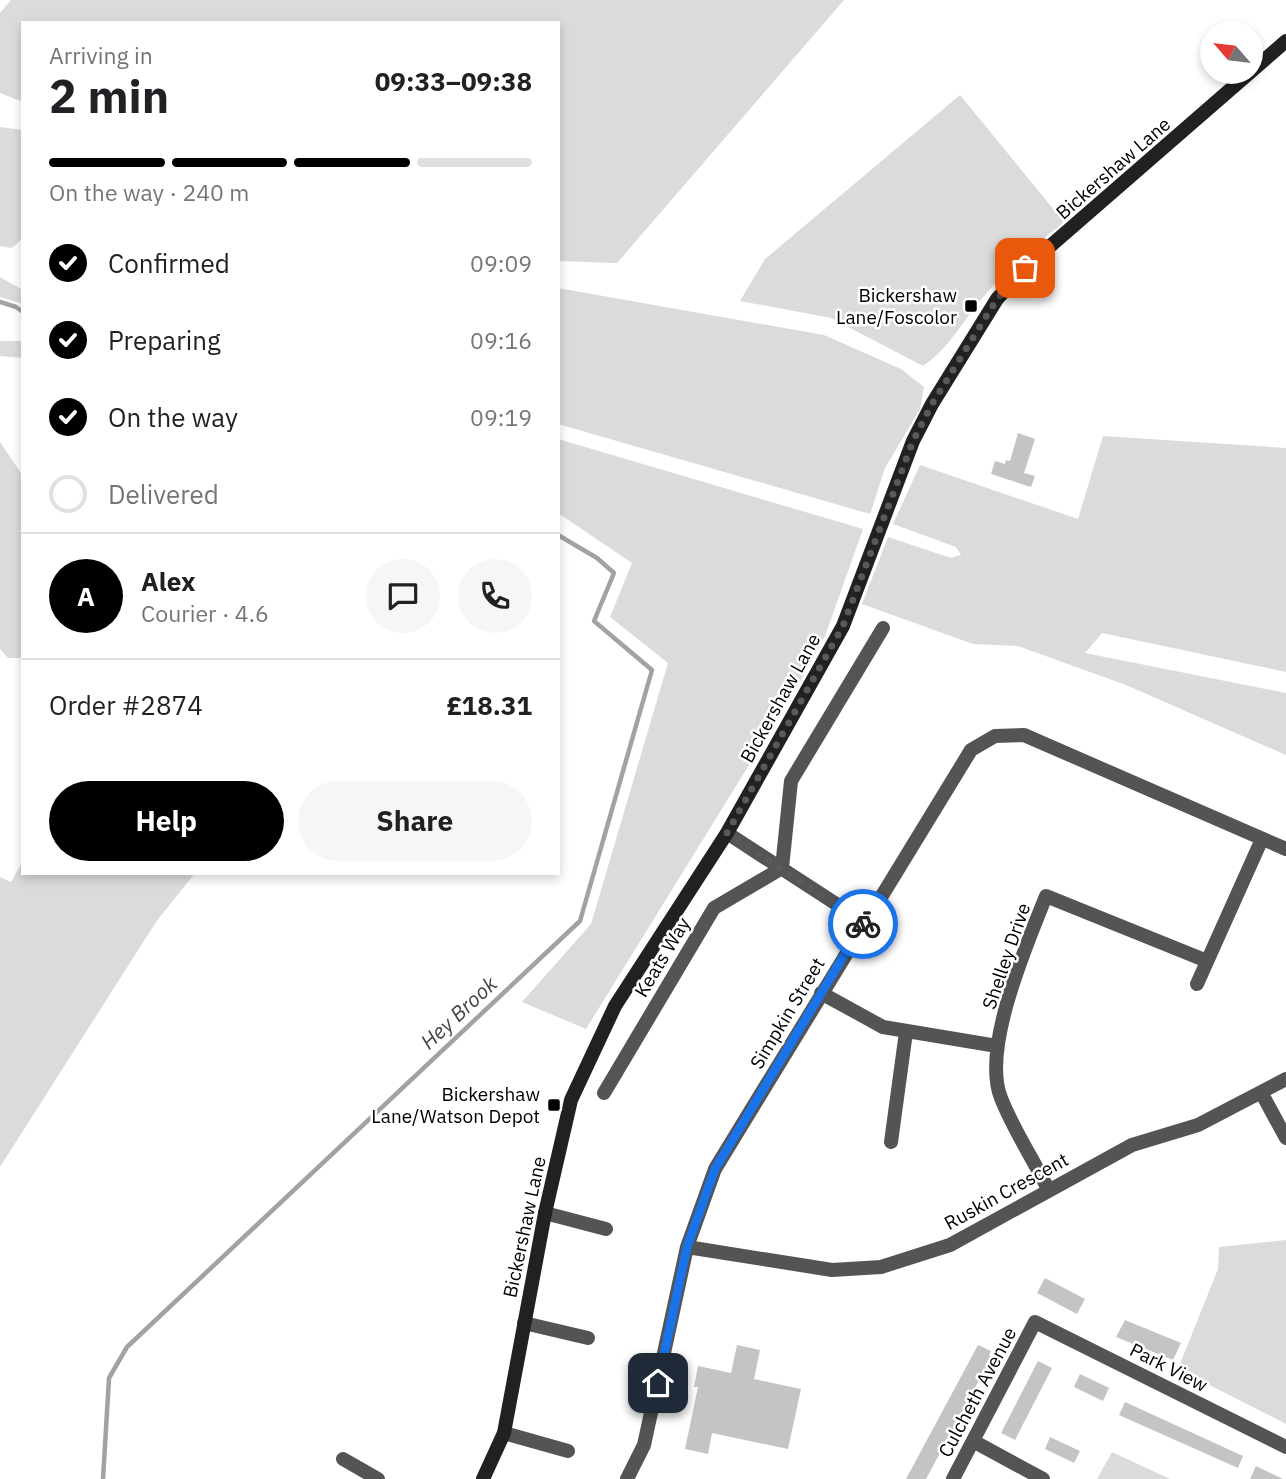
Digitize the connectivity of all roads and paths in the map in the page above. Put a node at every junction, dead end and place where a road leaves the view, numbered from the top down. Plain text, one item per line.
1 (1286, 41) edge
2 (883, 628) dead end
3 (727, 833) junction
4 (1262, 839) junction
5 (1286, 849) edge
6 (782, 868) junction
7 (864, 922) junction
8 (1207, 961) junction
9 (1198, 984) dead end
10 (821, 993) junction
11 (906, 1032) junction
12 (997, 1046) junction
13 (1286, 1079) edge
14 (604, 1093) dead end
15 (1262, 1094) junction
16 (1286, 1138) edge
17 (891, 1142) dead end
18 (1048, 1189) junction
19 (545, 1213) junction
20 (606, 1229) dead end
21 (687, 1247) junction
22 (1035, 1322) joint
23 (524, 1323) junction
24 (588, 1338) dead end
25 (504, 1433) junction
26 (973, 1441) junction
27 (1286, 1447) edge
28 (568, 1451) dead end
29 (343, 1459) dead end
30 (379, 1479) edge
31 (483, 1479) edge
32 (627, 1479) edge
33 (953, 1479) edge
34 (1043, 1479) edge

1 - 3 main road, Bickershaw Lane
2 - 6 street
3 - 6 street
3 - 19 main road, Bickershaw Lane
4 - 5 street, Simpkin Street
4 - 7 street, Simpkin Street
4 - 8 street
6 - 7 street
6 - 14 street, Keats Way
7 - 10 street, Simpkin Street
8 - 9 street
8 - 12 street, Shelley Drive
10 - 11 street
10 - 21 street, Simpkin Street
11 - 12 street
11 - 17 street
12 - 18 street, Shelley Drive
13 - 15 street, Ruskin Crescent
15 - 16 street
15 - 18 street, Ruskin Crescent
18 - 21 street, Ruskin Crescent
19 - 20 street
19 - 23 main road, Bickershaw Lane
21 - 32 street, Simpkin Street
22 - 26 street, Culcheth Avenue
22 - 27 street, Park View
23 - 24 street
23 - 25 main road, Bickershaw Lane
25 - 28 street
25 - 31 main road, Bickershaw Lane
26 - 33 street, Culcheth Avenue
26 - 34 street
29 - 30 street

